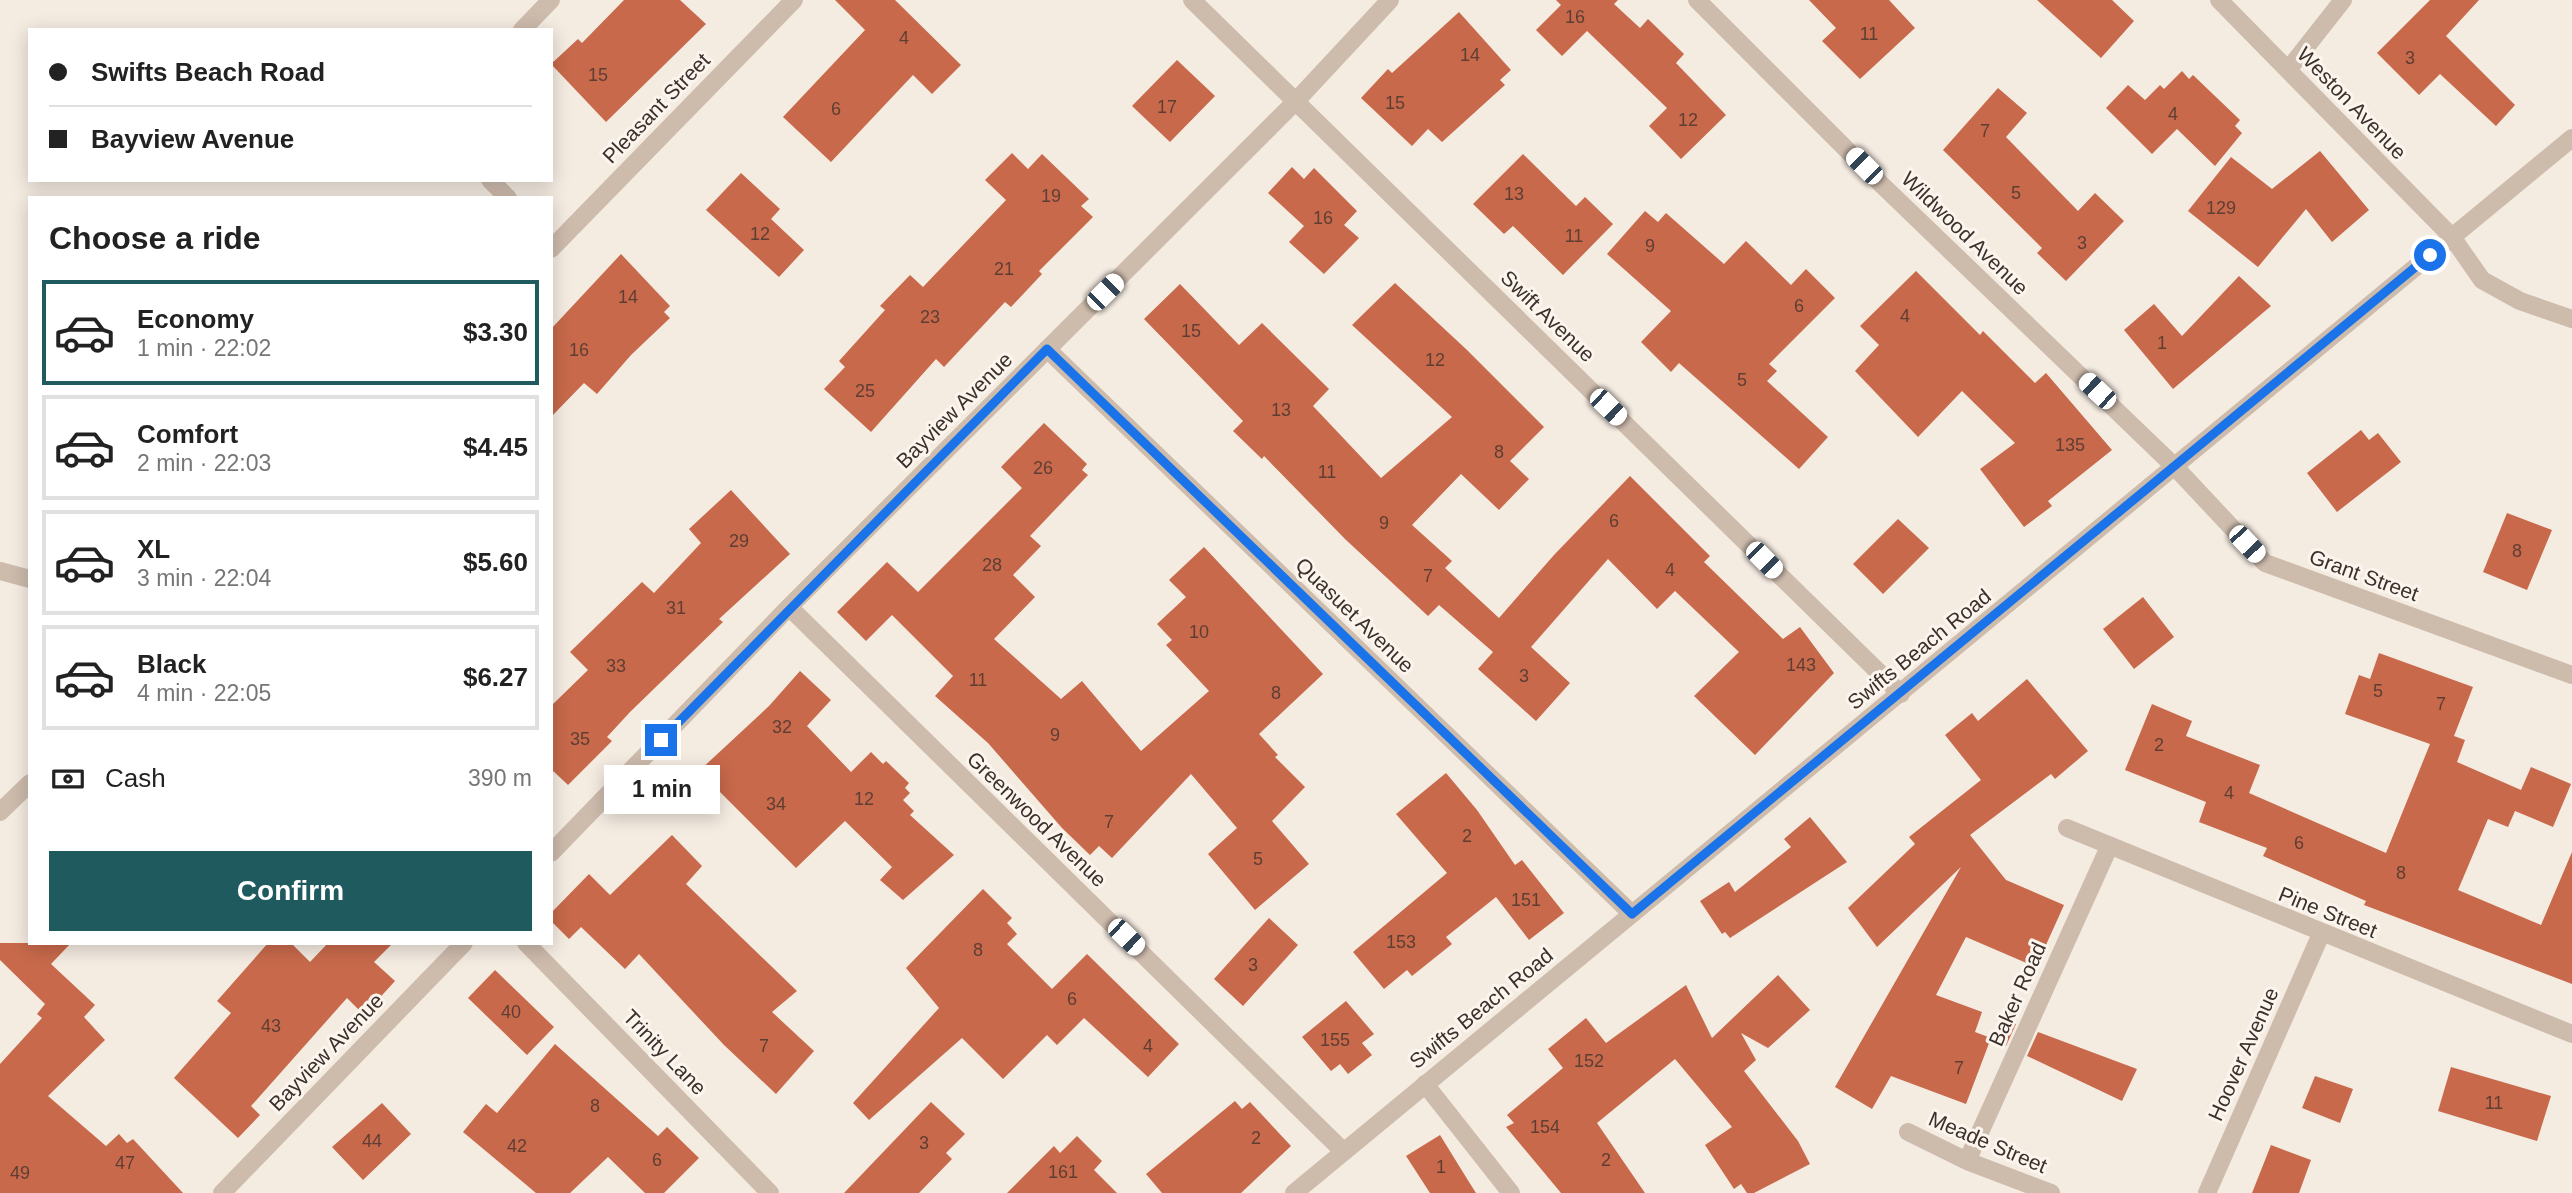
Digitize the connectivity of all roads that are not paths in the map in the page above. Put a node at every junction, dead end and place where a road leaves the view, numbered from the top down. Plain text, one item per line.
1 (551, 0) edge
2 (794, 0) edge
3 (1192, 0) edge
4 (1390, 0) edge
5 (1697, 0) edge
6 (2219, 0) edge
7 (2343, 0) edge
8 (524, 28) edge
9 (2288, 70) junction
10 (1296, 101) junction
11 (2572, 138) edge
12 (493, 182) edge
13 (506, 196) edge
14 (2452, 237) junction
15 (553, 244) edge
16 (2572, 319) edge
17 (1047, 349) junction
18 (2175, 467) junction
19 (0, 571) edge
20 (28, 578) edge
21 (789, 607) junction
22 (2572, 675) edge
23 (1900, 694) junction
24 (28, 785) edge
25 (0, 812) edge
26 (2067, 828) dead end
27 (2109, 846) junction
28 (553, 851) edge
29 (1632, 914) junction
30 (2321, 934) junction
31 (462, 945) edge
32 (528, 945) edge
33 (2572, 1034) edge
34 (1425, 1084) junction
35 (1908, 1132) dead end
36 (1343, 1151) junction
37 (1966, 1161) junction
38 (222, 1193) edge
39 (770, 1193) edge
40 (1294, 1193) edge
41 (1511, 1193) edge
42 (2051, 1193) edge
43 (2207, 1193) edge

1 - 8 street
2 - 15 street, Pleasant Street
3 - 10 street, Swift Avenue
4 - 10 street, Bayview Avenue
5 - 18 street, Wildwood Avenue
6 - 9 street, Weston Avenue
7 - 9 street
9 - 14 street, Weston Avenue
10 - 17 street, Bayview Avenue
10 - 23 street, Swift Avenue
11 - 14 street, Swifts Beach Road
12 - 13 street
14 - 16 street, Weston Avenue
14 - 18 street, Swifts Beach Road
17 - 21 street, Bayview Avenue
17 - 29 street, Quasuet Avenue
18 - 22 street, Grant Street
18 - 23 street, Swifts Beach Road
19 - 20 street
21 - 28 street, Bayview Avenue
21 - 36 street, Greenwood Avenue
23 - 29 street, Swifts Beach Road
24 - 25 street
26 - 27 street, Pine Street
27 - 30 street, Pine Street
27 - 37 street, Baker Road
29 - 34 street, Swifts Beach Road
30 - 33 street, Pine Street
30 - 43 street, Hoover Avenue
31 - 38 street, Bayview Avenue
32 - 39 street, Trinity Lane
34 - 36 street, Swifts Beach Road
34 - 41 street
35 - 37 street, Meade Street
36 - 40 street, Swifts Beach Road
37 - 42 street, Meade Street

